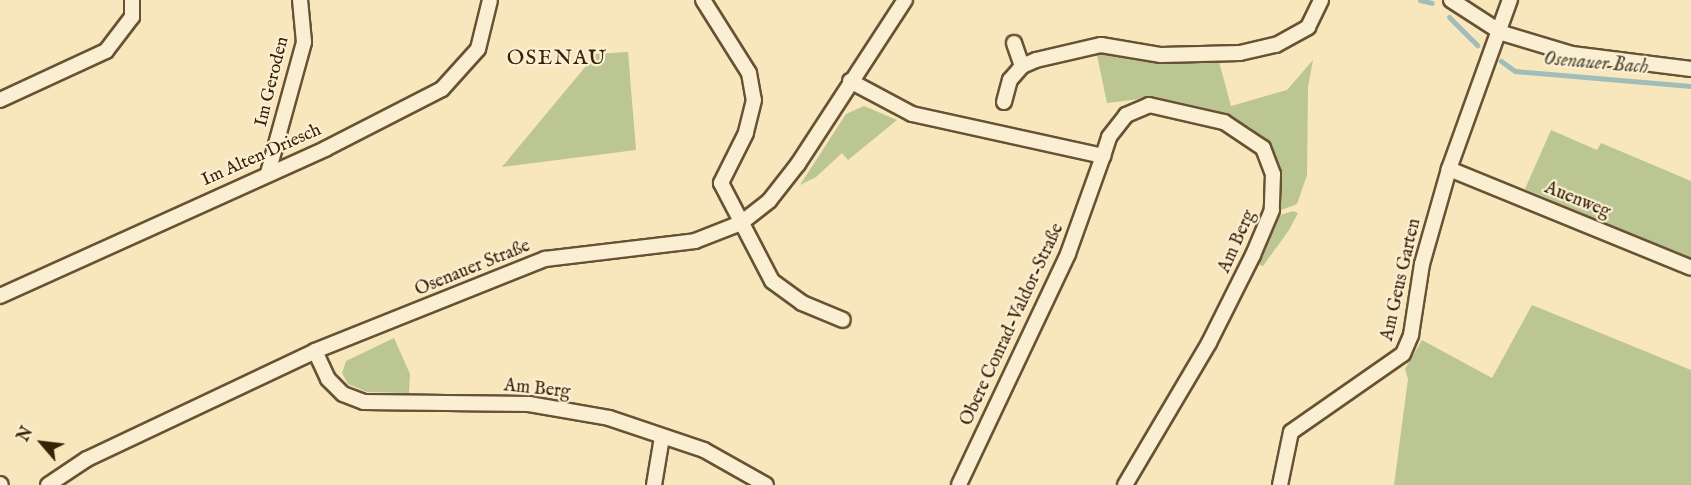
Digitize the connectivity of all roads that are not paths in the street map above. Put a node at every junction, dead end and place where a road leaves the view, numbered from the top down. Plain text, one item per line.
1 (132, 0) edge
2 (300, 0) edge
3 (490, 0) edge
4 (702, 0) edge
5 (905, 0) edge
6 (1321, 0) edge
7 (1451, 0) edge
8 (1510, 0) edge
9 (1502, 33) junction
10 (1014, 44) dead end
11 (1022, 66) junction
12 (1691, 69) edge
13 (850, 81) junction
14 (0, 100) edge
15 (1004, 102) dead end
16 (1103, 156) junction
17 (1449, 169) junction
18 (268, 173) junction
19 (741, 223) junction
20 (1691, 268) edge
21 (0, 296) edge
22 (843, 320) dead end
23 (315, 351) junction
24 (662, 437) junction
25 (48, 485) edge
26 (654, 485) edge
27 (765, 485) edge
28 (959, 485) edge
29 (1125, 485) edge
30 (1280, 485) edge

1 - 14 street
2 - 18 street, Im Geroden
3 - 18 street, Im Alten Driesch
4 - 19 street
5 - 13 street, Osenauer Straße
6 - 11 street
7 - 9 street
8 - 9 street
9 - 12 street
9 - 17 street, Am Geus Garten
10 - 11 street
11 - 15 street
13 - 16 street
13 - 19 street, Osenauer Straße
16 - 28 street, Obere Conrad-Valdor-Straße
16 - 29 street, Am Berg
17 - 20 street, Auenweg
17 - 30 street, Am Geus Garten
18 - 21 street, Im Alten Driesch
19 - 22 street
19 - 23 street, Osenauer Straße
23 - 24 street, Am Berg
23 - 25 street, Osenauer Straße
24 - 26 street
24 - 27 street, Am Berg

